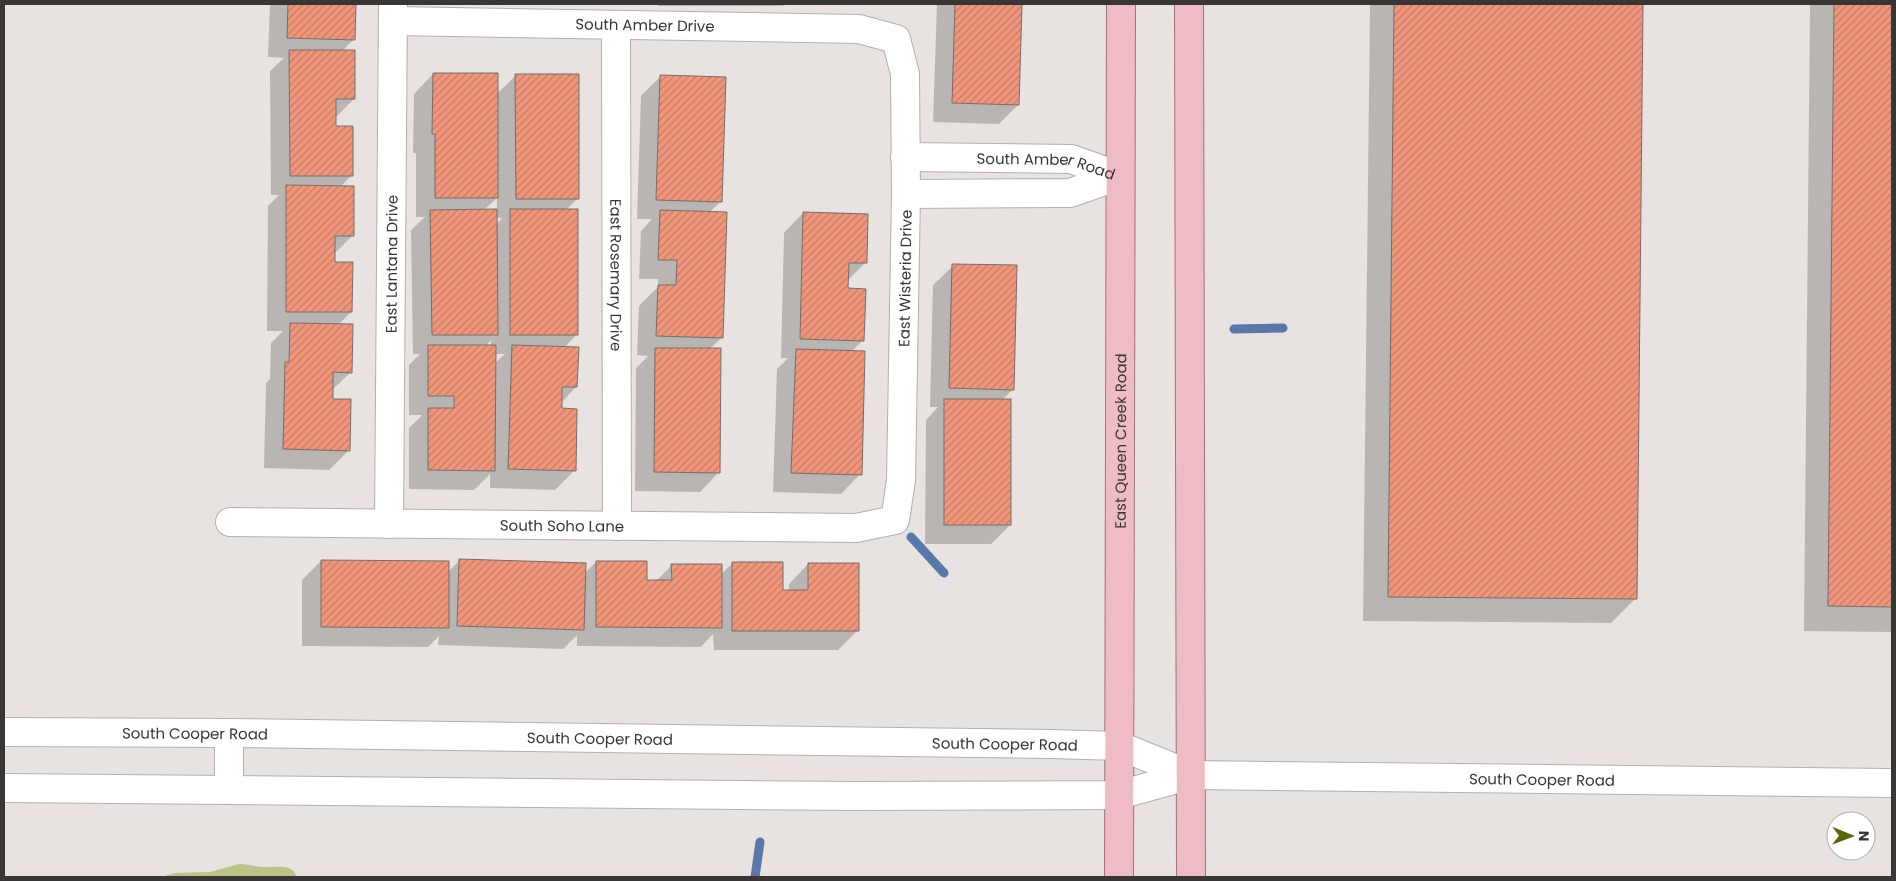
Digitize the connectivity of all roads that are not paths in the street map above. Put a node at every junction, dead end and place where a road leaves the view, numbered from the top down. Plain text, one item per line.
1 (1121, 4) edge
2 (1189, 4) edge
3 (393, 12) edge
4 (616, 25) junction
5 (896, 39) joint
6 (905, 157) junction
7 (990, 158) junction
8 (1120, 176) junction
9 (906, 194) junction
10 (990, 194) junction
11 (895, 520) joint
12 (230, 522) dead end
13 (388, 524) junction
14 (617, 526) junction
15 (4, 732) edge
16 (229, 733) junction
17 (1120, 746) junction
18 (1191, 776) junction
19 (1892, 783) edge
20 (4, 788) edge
21 (229, 790) junction
22 (1119, 795) junction
23 (1119, 877) edge
24 (1191, 877) edge

1 - 8 main road, East Queen Creek Road
2 - 18 main road
3 - 4 street, South Amber Drive
3 - 13 street, East Lantana Drive
4 - 5 street, South Amber Drive
4 - 14 street, East Rosemary Drive
5 - 6 street, East Wisteria Drive
6 - 7 street, South Amber Road
6 - 9 street, East Wisteria Drive
7 - 8 street, South Amber Road
7 - 10 street
8 - 10 street, South Amber Road
8 - 17 main road, East Queen Creek Road
9 - 10 street, South Amber Road
9 - 11 street, East Wisteria Drive
11 - 14 street, South Soho Lane
12 - 13 street, South Soho Lane
13 - 14 street, South Soho Lane
15 - 16 street, South Cooper Road
16 - 17 street, South Cooper Road
16 - 21 street
17 - 18 street, South Cooper Road
17 - 22 main road, East Queen Creek Road
18 - 19 street, South Cooper Road
18 - 22 street, South Cooper Road
18 - 24 main road
20 - 21 street, South Cooper Road
21 - 22 street, South Cooper Road
22 - 23 main road, East Queen Creek Road

